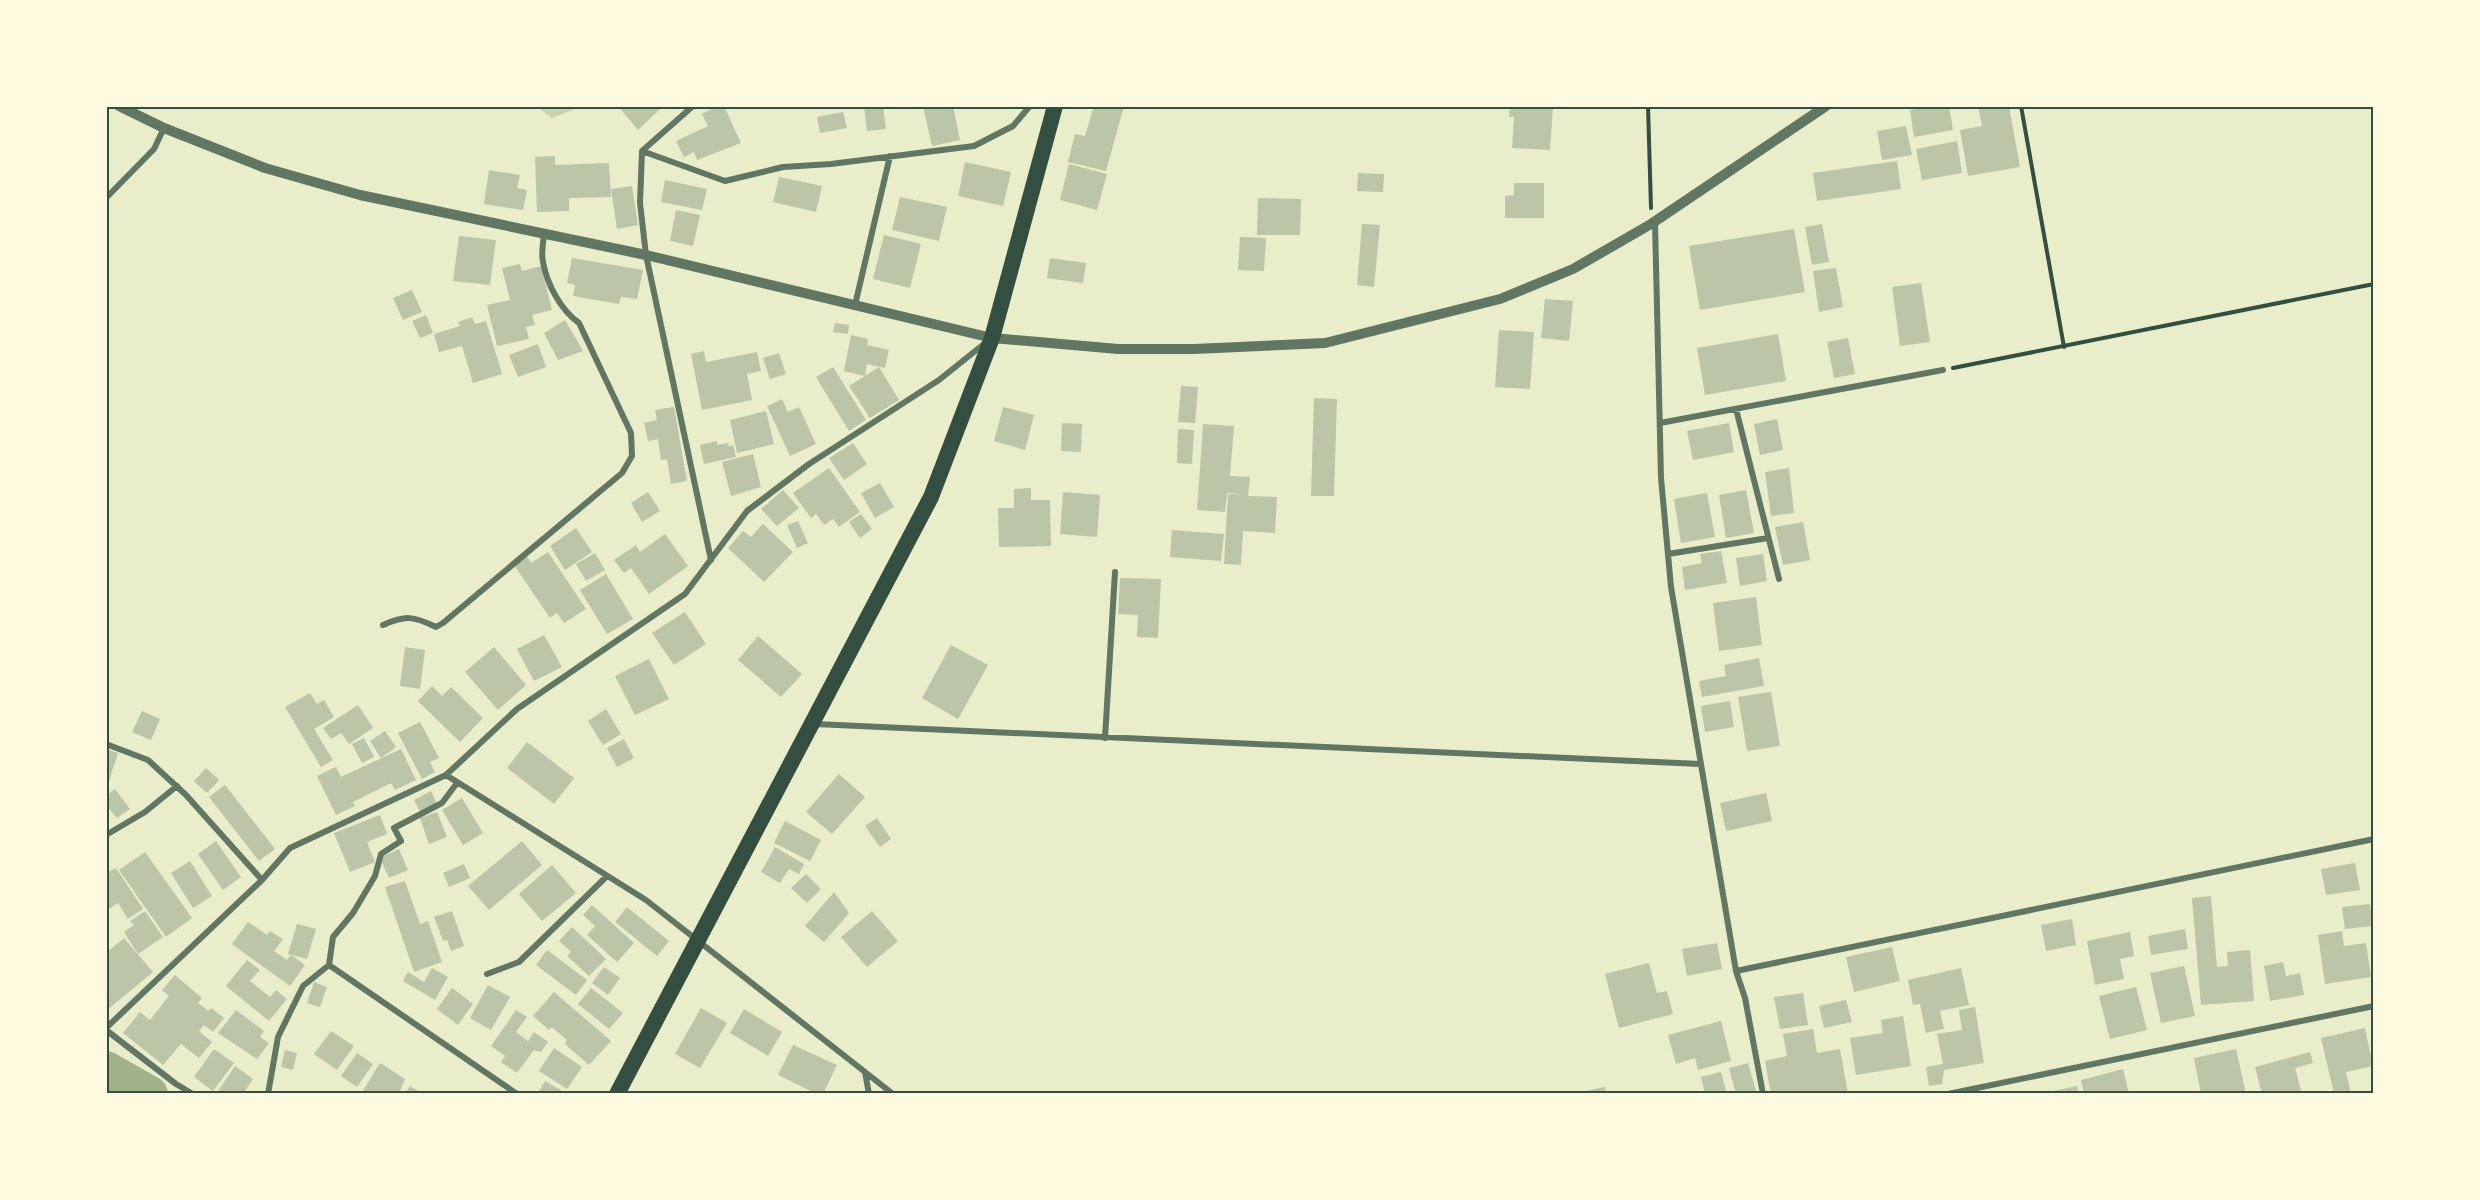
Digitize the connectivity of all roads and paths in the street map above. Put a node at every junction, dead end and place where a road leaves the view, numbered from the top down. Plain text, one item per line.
1 (119, 106) edge
2 (693, 106) edge
3 (1030, 106) edge
4 (1055, 106) edge
5 (1648, 106) edge
6 (1826, 106) edge
7 (2021, 106) edge
8 (164, 128) junction
9 (642, 151) junction
10 (890, 156) junction
11 (106, 198) edge
12 (1653, 223) junction
13 (544, 234) junction
14 (646, 255) junction
15 (2373, 284) edge
16 (855, 305) junction
17 (992, 338) junction
18 (2064, 347) junction
19 (1943, 370) joint
20 (1736, 409) junction
21 (1660, 423) junction
22 (1768, 538) junction
23 (1668, 554) junction
24 (711, 560) junction
25 (1115, 572) dead end
26 (1779, 579) dead end
27 (383, 625) dead end
28 (812, 724) junction
29 (1105, 738) junction
30 (106, 744) edge
31 (1700, 764) junction
32 (446, 776) junction
33 (457, 783) junction
34 (177, 786) junction
35 (106, 835) edge
36 (2373, 839) edge
37 (607, 876) junction
38 (262, 880) junction
39 (695, 941) junction
40 (329, 965) junction
41 (1736, 971) junction
42 (487, 974) dead end
43 (2373, 1006) edge
44 (106, 1029) edge
45 (864, 1072) junction
46 (193, 1094) edge
47 (267, 1094) edge
48 (517, 1094) edge
49 (616, 1094) edge
50 (869, 1094) edge
51 (893, 1094) edge
52 (1763, 1094) edge
53 (1948, 1094) edge

1 - 8 street
2 - 9 street
3 - 10 street
4 - 17 highway
5 - 12 path
6 - 12 street
7 - 18 path
8 - 11 street
8 - 13 street
9 - 10 street
9 - 14 street
10 - 16 street
12 - 17 street
12 - 21 street
13 - 14 street
13 - 27 street
14 - 16 street
14 - 24 street
15 - 18 path
16 - 17 street
17 - 24 street
17 - 28 highway
18 - 19 path
19 - 20 street
20 - 21 street
20 - 22 street
21 - 23 street
22 - 23 street
22 - 26 street
23 - 31 street
24 - 32 street
25 - 29 street
28 - 29 street
28 - 39 highway
29 - 31 street
30 - 34 street
31 - 41 street
32 - 33 street
32 - 38 street
33 - 37 street
33 - 40 street
34 - 35 street
34 - 38 street
36 - 41 street
37 - 39 street
37 - 42 street
38 - 44 street
39 - 45 street
39 - 49 highway
40 - 47 street
40 - 48 street
41 - 52 street
43 - 53 street
44 - 46 street
45 - 50 street
45 - 51 street

